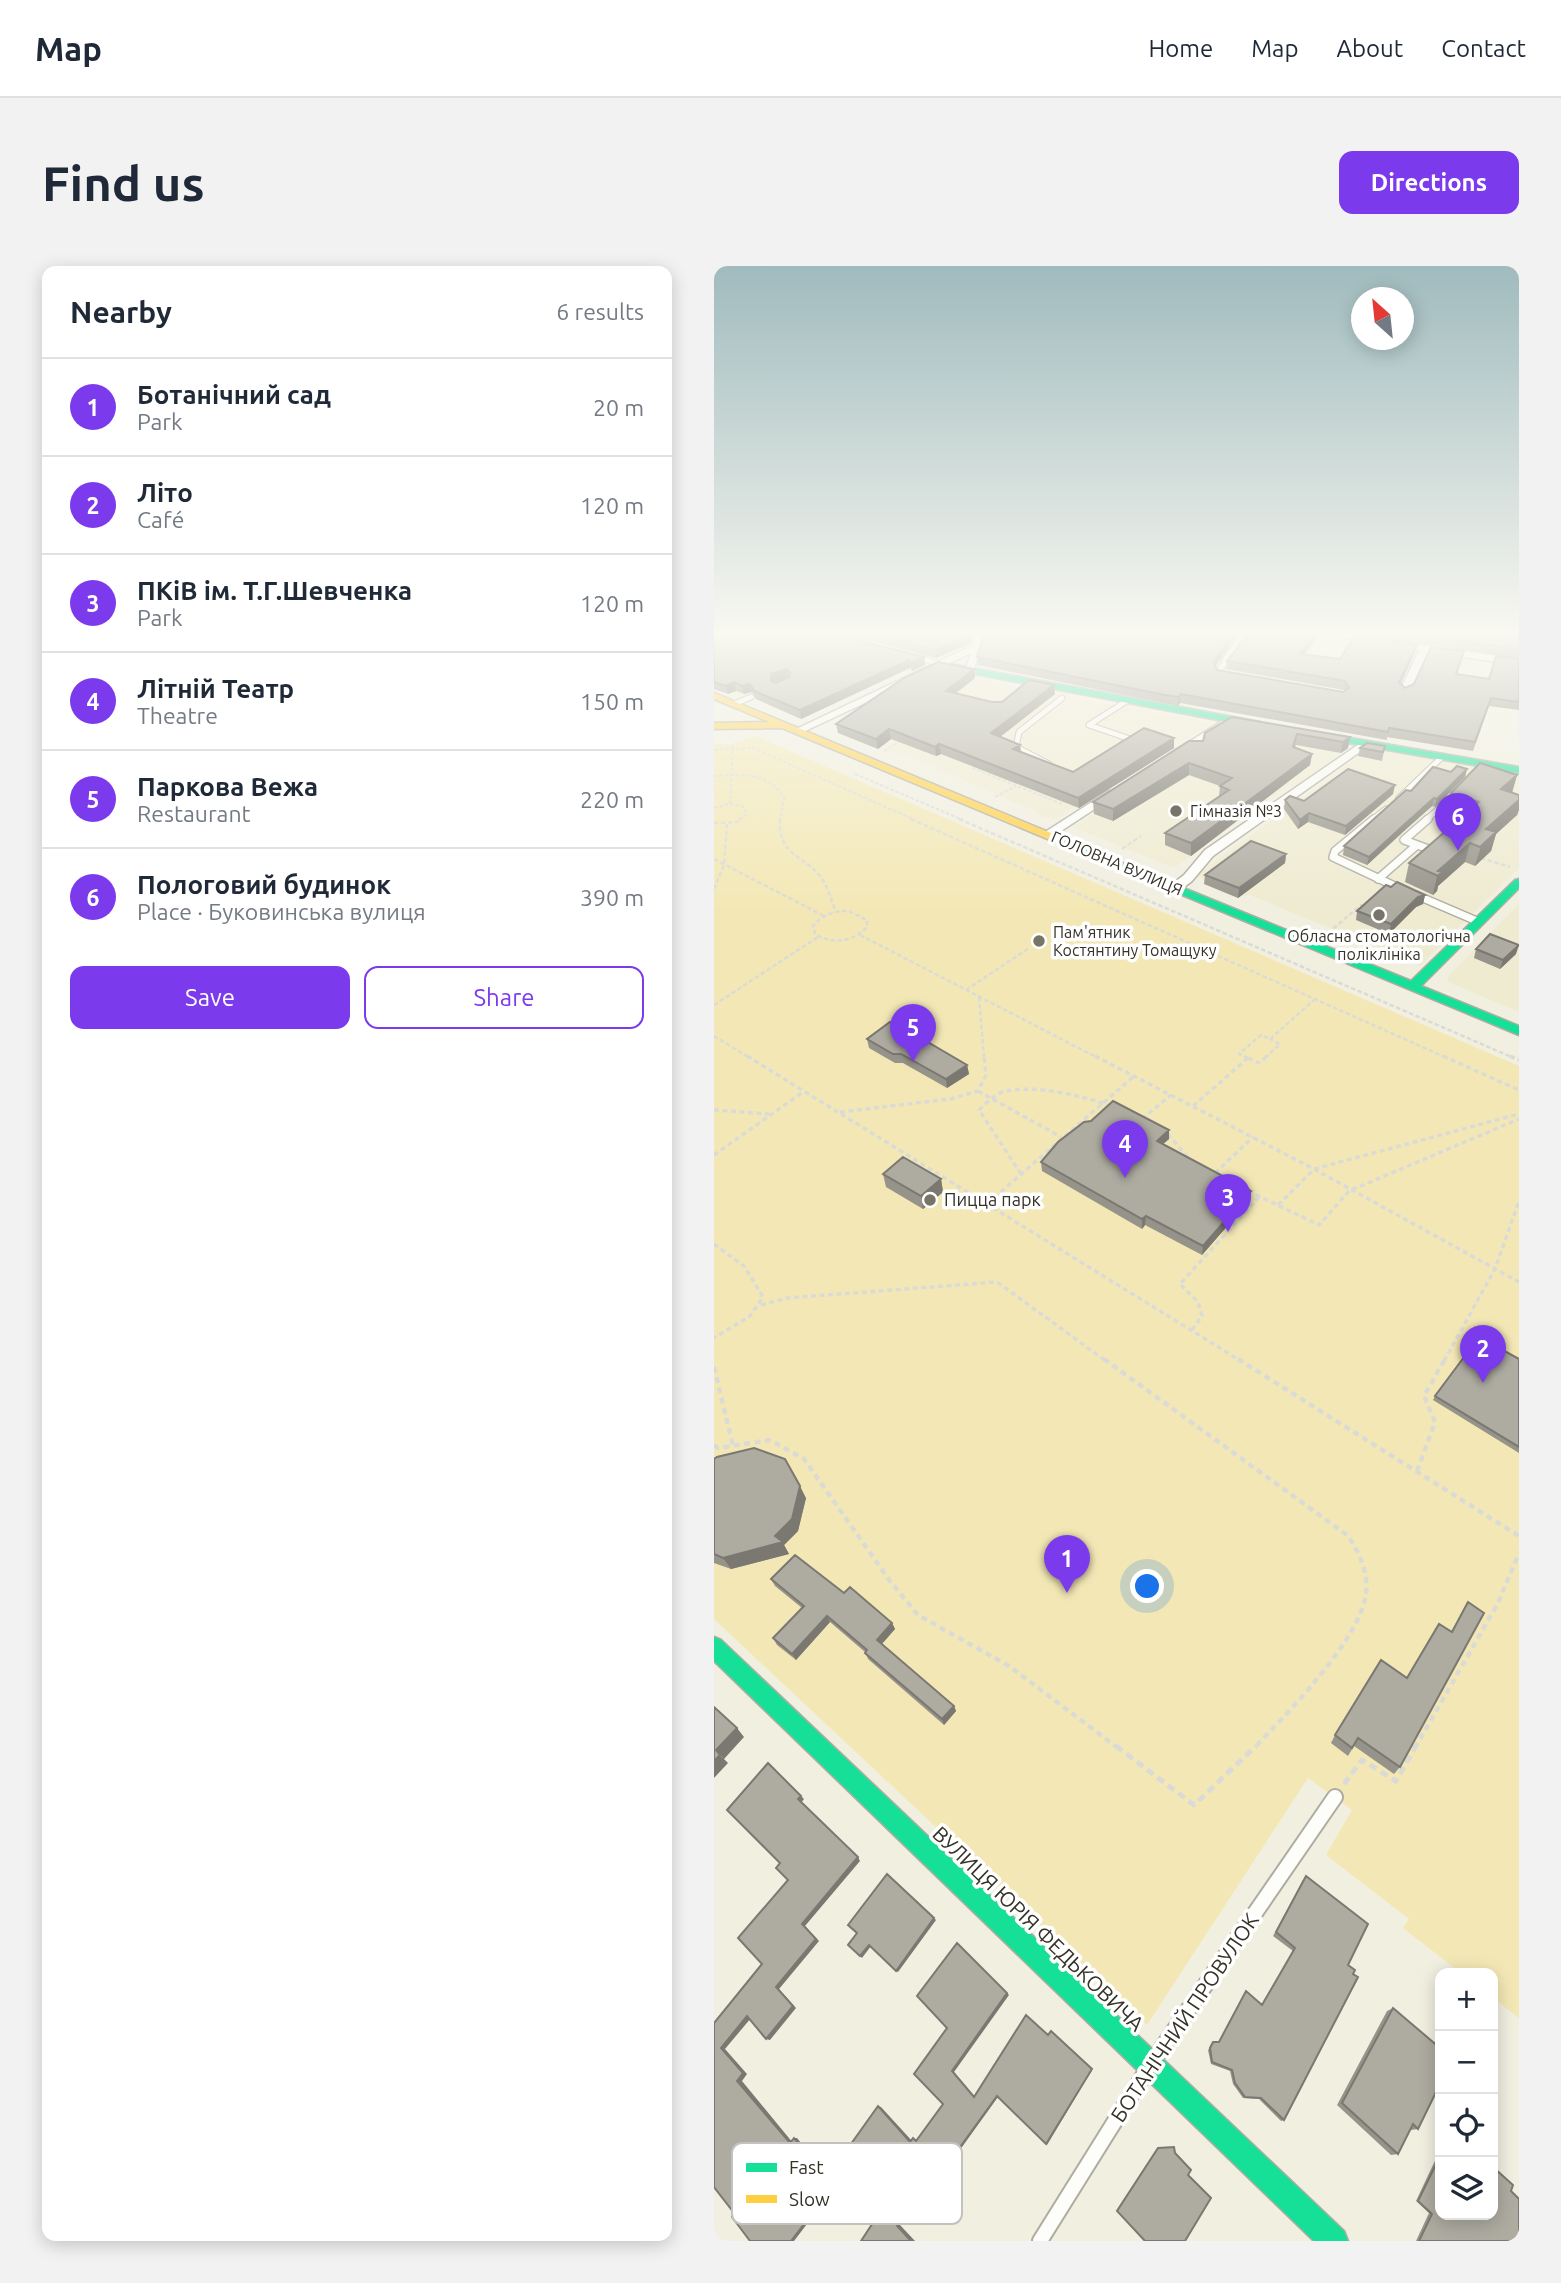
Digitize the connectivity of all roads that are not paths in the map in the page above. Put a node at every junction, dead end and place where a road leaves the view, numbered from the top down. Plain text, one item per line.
1 (749, 725) edge
2 (784, 725) edge
3 (797, 725) edge
4 (1028, 725) edge
5 (1092, 725) edge
6 (1221, 725) edge
7 (1260, 725) edge
8 (790, 728) junction
9 (1277, 728) edge
10 (1303, 733) edge
11 (1366, 744) junction
12 (1119, 746) edge
13 (1442, 757) junction
14 (1165, 760) edge
15 (1056, 767) edge
16 (1519, 770) edge
17 (1465, 785) edge
18 (1118, 789) edge
19 (1434, 813) junction
20 (1451, 832) edge
21 (1048, 834) junction
22 (1441, 841) edge
23 (1417, 845) junction
24 (1378, 879) junction
25 (1518, 881) edge
26 (1175, 888) junction
27 (1479, 922) junction
28 (1413, 986) junction
29 (1519, 1031) edge
30 (714, 1647) edge
31 (1335, 1797) road end
32 (1150, 2066) junction
33 (1040, 2241) edge
34 (1334, 2241) edge

1 - 8 street
2 - 8 street, ГОЛОВНА ВУЛИЦЯ
3 - 8 street
4 - 15 lane
5 - 12 lane
6 - 14 street
7 - 9 street
8 - 21 street, ГОЛОВНА ВУЛИЦЯ
10 - 11 street
11 - 13 street
11 - 26 street
13 - 16 street
13 - 24 lane
17 - 19 lane
18 - 21 street
19 - 20 lane
19 - 23 lane
21 - 26 street, ГОЛОВНА ВУЛИЦЯ
22 - 23 lane
23 - 24 lane
24 - 27 lane
25 - 27 street
26 - 28 street, ГОЛОВНА ВУЛИЦЯ
27 - 28 street
28 - 29 street, ГОЛОВНА ВУЛИЦЯ
30 - 32 street, ВУЛИЦЯ ЮРІЯ ФЕДЬКОВИЧА
31 - 32 lane, БОТАНІЧНИЙ ПРОВУЛОК
32 - 33 lane, БОТАНІЧНИЙ ПРОВУЛОК
32 - 34 street, ВУЛИЦЯ ЮРІЯ ФЕДЬКОВИЧА

